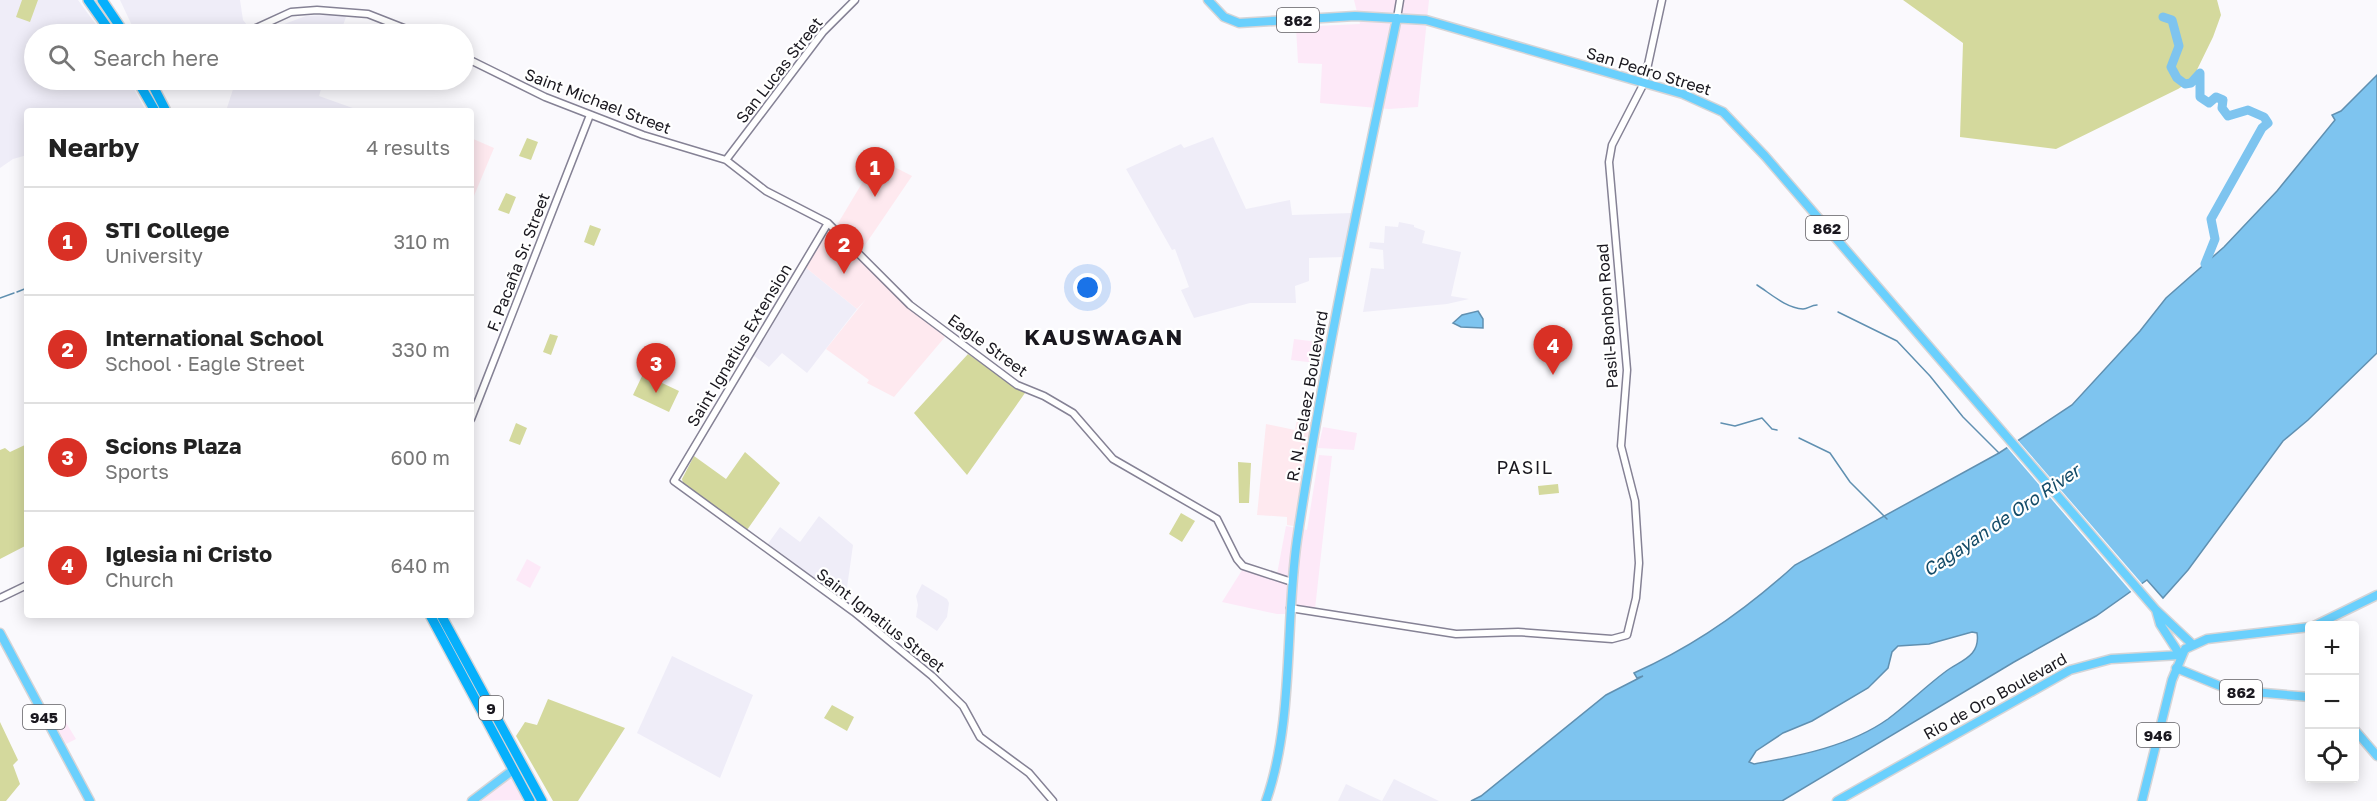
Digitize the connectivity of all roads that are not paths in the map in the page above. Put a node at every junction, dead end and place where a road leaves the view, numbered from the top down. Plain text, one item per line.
1 (88, 0) edge
2 (102, 0) edge
3 (855, 0) edge
4 (1208, 0) edge
5 (1400, 0) edge
6 (1662, 0) edge
7 (1397, 18) junction
8 (105, 24) edge
9 (118, 24) edge
10 (265, 24) edge
11 (394, 24) edge
12 (474, 62) edge
13 (1644, 83) junction
14 (143, 90) edge
15 (157, 90) edge
16 (152, 108) edge
17 (165, 108) edge
18 (590, 115) junction
19 (726, 160) junction
20 (828, 223) junction
21 (474, 411) edge
22 (674, 481) joint
23 (1292, 582) junction
24 (24, 586) edge
25 (2377, 595) edge
26 (0, 598) edge
27 (1290, 608) junction
28 (2155, 609) junction
29 (432, 618) edge
30 (443, 618) edge
31 (2324, 621) edge
32 (2305, 628) edge
33 (0, 633) edge
34 (2192, 644) junction
35 (2180, 656) junction
36 (2176, 668) junction
37 (2305, 697) edge
38 (2359, 734) edge
39 (2377, 756) edge
40 (513, 770) junction
41 (90, 801) edge
42 (472, 801) edge
43 (530, 801) edge
44 (542, 801) edge
45 (1053, 801) edge
46 (1266, 801) edge
47 (1837, 801) edge
48 (2142, 801) edge

1 - 8 highway
2 - 9 highway
3 - 19 street, San Lucas Street
4 - 7 main road, San Pedro Street / 862
5 - 7 street, R. N. Pelaez Boulevard
6 - 13 street, Pasil-Bonbon Road
7 - 13 main road, San Pedro Street / 862
7 - 23 main road, R. N. Pelaez Boulevard
10 - 11 street
12 - 18 street, Saint Michael Street
13 - 27 street, Pasil-Bonbon Road
13 - 28 main road, San Pedro Street / 862
14 - 16 highway
15 - 17 highway
18 - 19 street, Saint Michael Street
18 - 21 street, F. Pacaña Sr. Street
19 - 20 street, Eagle Street
20 - 22 street, Saint Ignatius Extension
20 - 23 street, Eagle Street
22 - 45 street, Saint Ignatius Street
23 - 27 main road, R. N. Pelaez Boulevard
24 - 26 street
25 - 31 main road
27 - 46 main road, R. N. Pelaez Boulevard
28 - 34 main road, San Pedro Street / 862
28 - 35 main road, San Pedro Street / 862
29 - 40 highway, 9
30 - 44 highway, 9
32 - 34 main road
33 - 41 main road, 945
34 - 35 main road, 946
35 - 36 main road, 946
35 - 47 main road, Rio de Oro Boulevard
36 - 37 main road, 862
36 - 48 main road, 946
38 - 39 main road
40 - 42 main road
40 - 43 highway, 9

